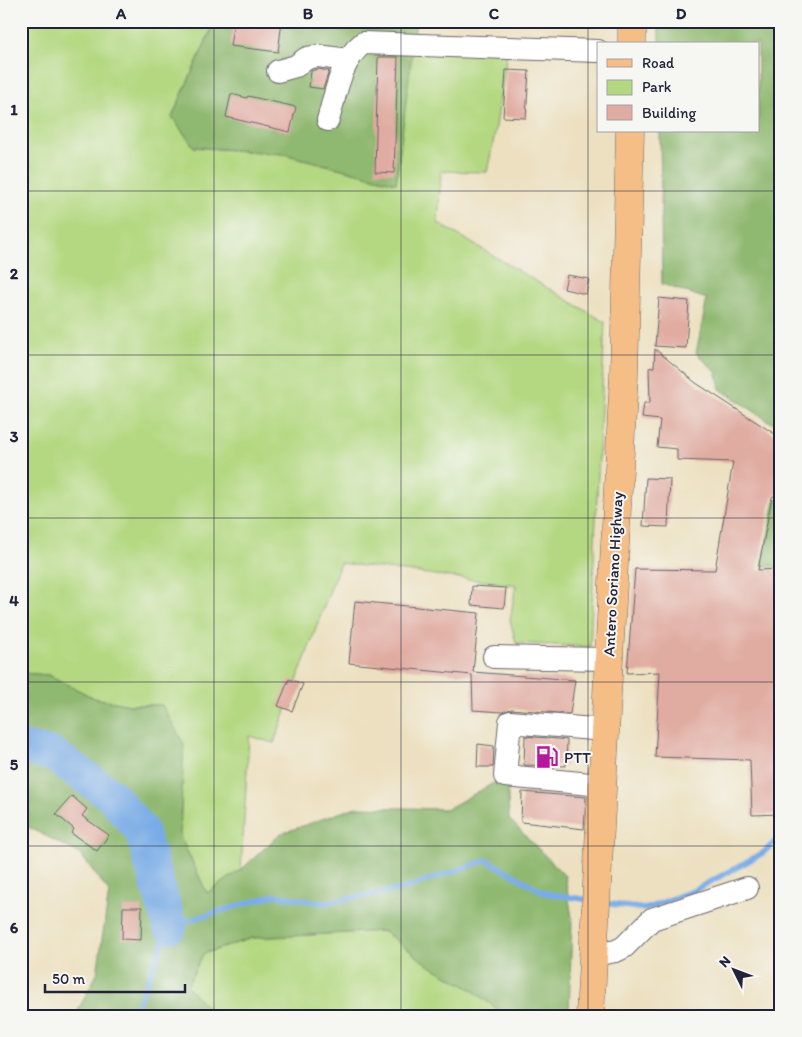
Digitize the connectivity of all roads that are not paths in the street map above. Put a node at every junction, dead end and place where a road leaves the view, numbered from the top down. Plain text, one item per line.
1 (632, 21) edge
2 (632, 42) edge
3 (597, 51) edge
4 (348, 60) junction
5 (278, 71) dead end
6 (328, 120) dead end
7 (630, 132) edge
8 (494, 657) dead end
9 (608, 659) junction
10 (605, 730) junction
11 (602, 785) junction
12 (747, 888) dead end
13 (593, 954) junction
14 (590, 1016) edge

1 - 2 main road
3 - 4 street
4 - 5 street
4 - 6 street
7 - 9 main road, Antero Soriano Highway
8 - 9 street
9 - 10 main road, Antero Soriano Highway
10 - 11 main road, Antero Soriano Highway
10 - 11 street
11 - 13 main road, Antero Soriano Highway
12 - 13 street
13 - 14 main road, Antero Soriano Highway

